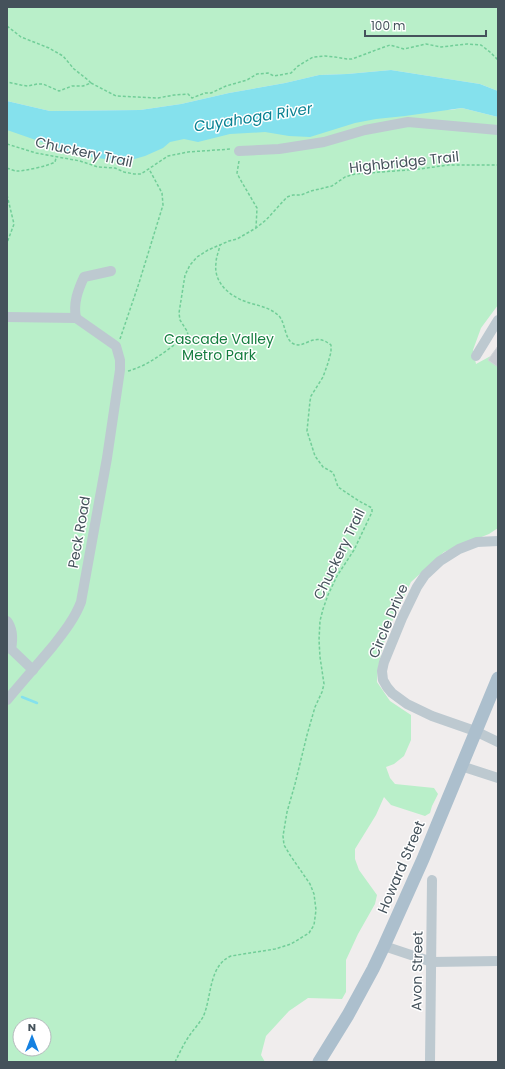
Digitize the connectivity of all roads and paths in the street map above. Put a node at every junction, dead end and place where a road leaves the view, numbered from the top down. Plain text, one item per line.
1 (7, 26) edge
2 (498, 60) edge
3 (7, 82) edge
4 (91, 83) junction
5 (498, 130) edge
6 (7, 144) edge
7 (239, 151) junction
8 (56, 157) junction
9 (498, 165) edge
10 (7, 168) edge
11 (149, 169) junction
12 (7, 195) edge
13 (256, 228) junction
14 (7, 243) edge
15 (220, 245) junction
16 (111, 271) dead end
17 (7, 317) edge
18 (76, 318) junction
19 (498, 320) edge
20 (116, 346) junction
21 (476, 356) dead end
22 (120, 370) junction
23 (498, 540) edge
24 (7, 621) edge
25 (9, 649) edge
26 (32, 670) junction
27 (498, 678) edge
28 (7, 700) edge
29 (475, 731) junction
30 (498, 742) edge
31 (461, 766) junction
32 (498, 778) edge
33 (432, 880) dead end
34 (384, 946) junction
35 (498, 961) edge
36 (432, 962) junction
37 (175, 1062) edge
38 (319, 1062) edge
39 (430, 1062) edge

1 - 4 path
2 - 4 path
3 - 4 path
5 - 7 street
6 - 8 path, Chuckery Trail
7 - 11 path, Chuckery Trail
7 - 13 path
8 - 10 path
8 - 11 path, Chuckery Trail
9 - 13 path, Highbridge Trail
11 - 20 path
12 - 14 path
13 - 15 path, Highbridge Trail
15 - 22 path
15 - 37 path, Chuckery Trail
16 - 18 street
17 - 18 street
18 - 20 street
19 - 21 street
20 - 22 street, Peck Road
22 - 26 street, Peck Road
23 - 29 street, Circle Drive
24 - 25 street
25 - 26 street
26 - 28 street, Peck Road
27 - 29 main road, Howard Street
29 - 30 street, Circle Drive
29 - 31 main road, Howard Street
31 - 32 street
31 - 34 main road, Howard Street
33 - 36 street, Avon Street
34 - 36 street
34 - 38 main road, Howard Street
35 - 36 street
36 - 39 street, Avon Street

